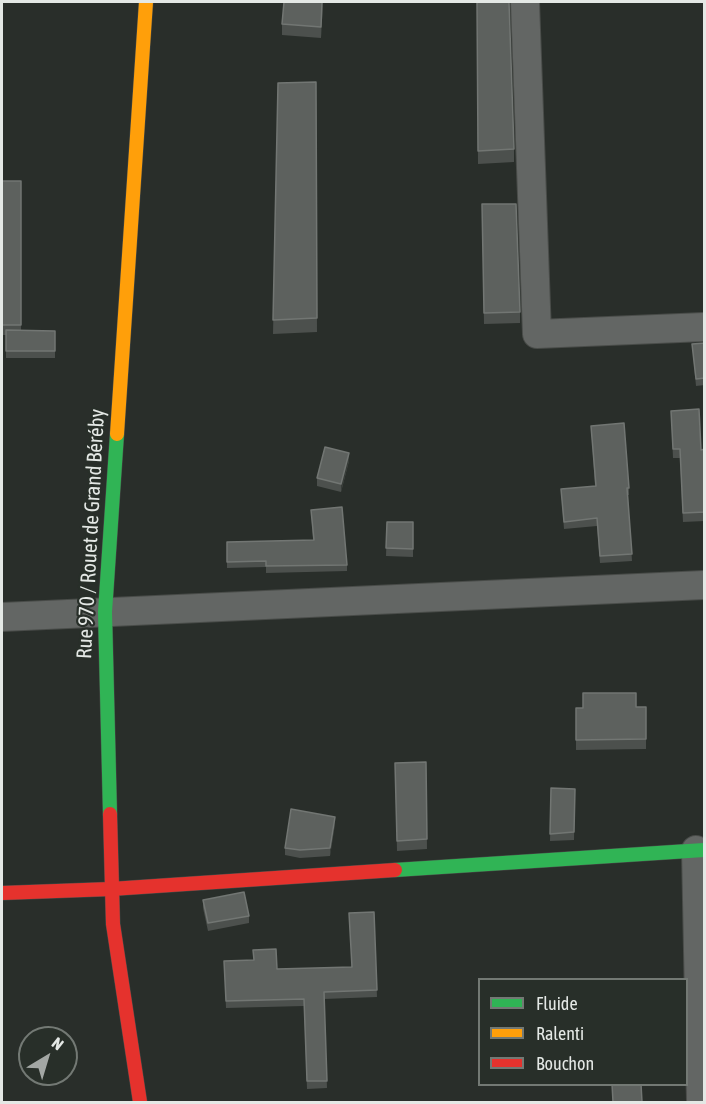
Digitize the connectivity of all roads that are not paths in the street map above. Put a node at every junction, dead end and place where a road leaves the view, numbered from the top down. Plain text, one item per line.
1 (146, 2) edge
2 (525, 2) edge
3 (705, 327) edge
4 (705, 585) edge
5 (105, 612) junction
6 (2, 617) edge
7 (700, 850) edge
8 (111, 889) junction
9 (2, 893) edge
10 (140, 1102) edge
11 (702, 1102) edge

1 - 5 main road, Rue 970 / Rouet de Grand Béréby
2 - 3 street
4 - 5 street
5 - 6 street
5 - 8 main road, Rue 970 / Rouet de Grand Béréby
7 - 8 main road
7 - 11 street
8 - 9 main road
8 - 10 main road, Rue 970 / Rouet de Grand Béréby

